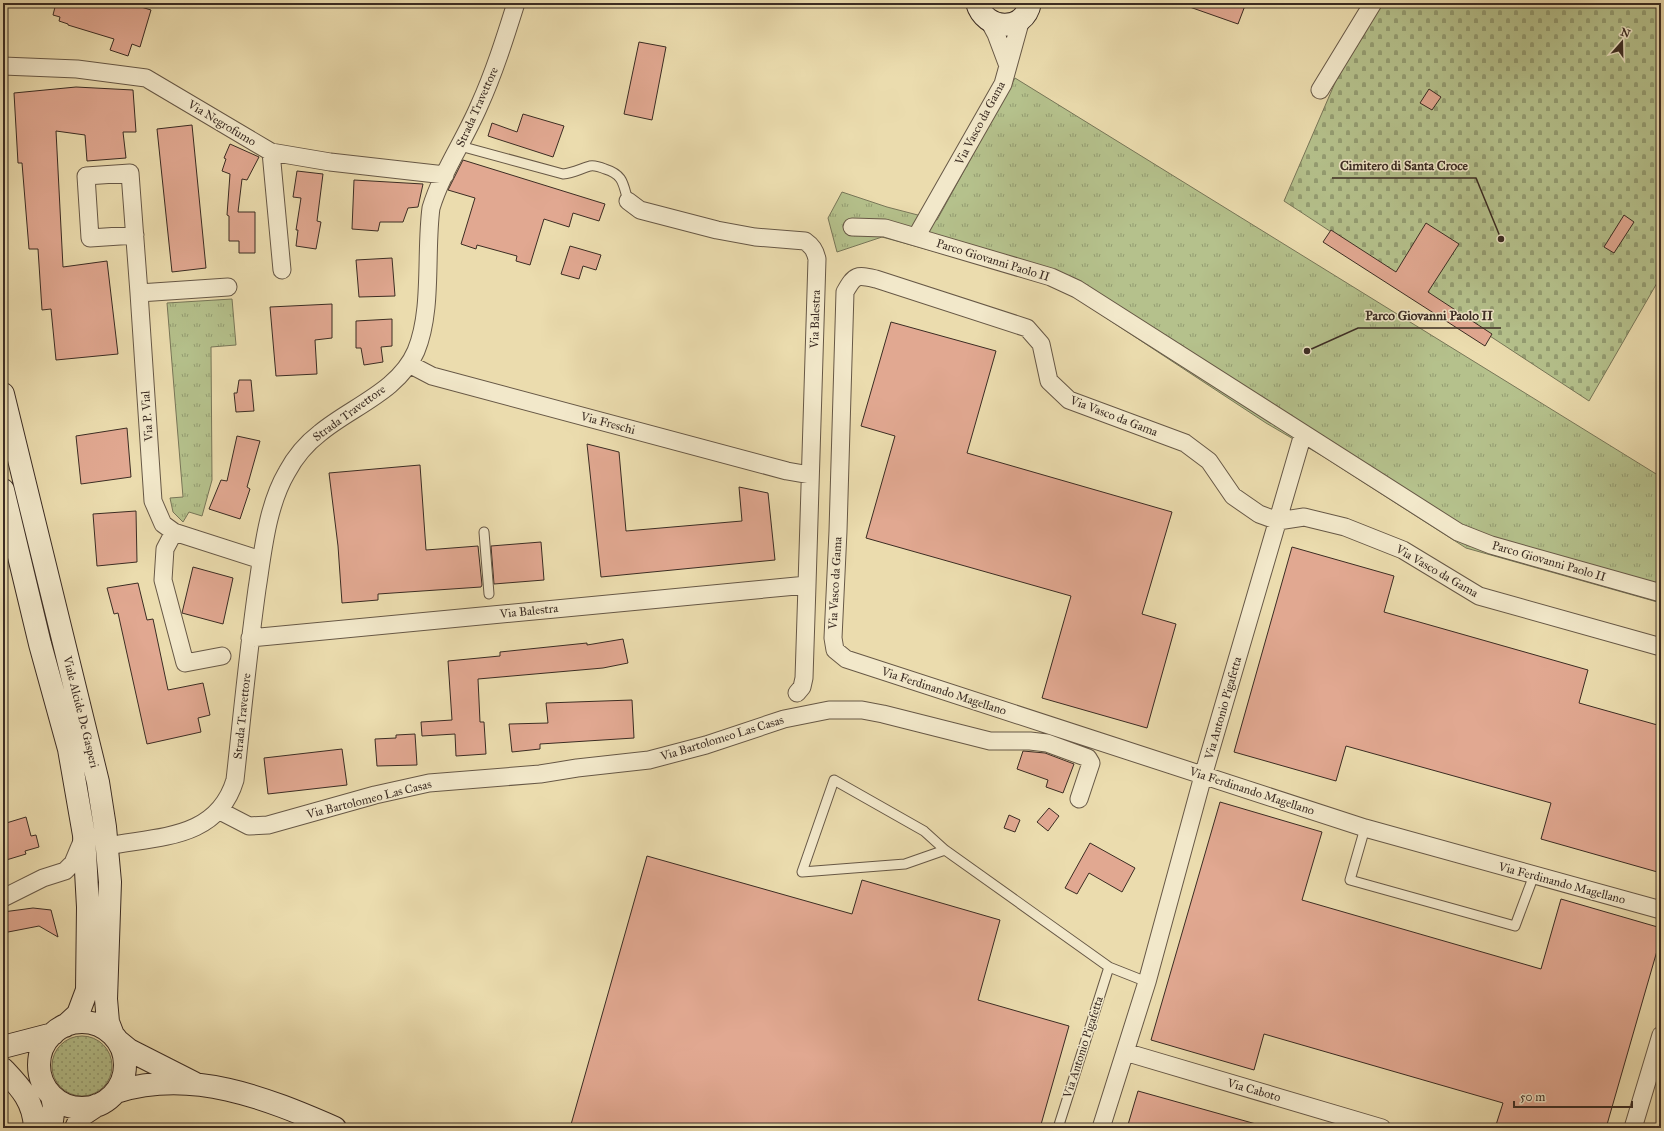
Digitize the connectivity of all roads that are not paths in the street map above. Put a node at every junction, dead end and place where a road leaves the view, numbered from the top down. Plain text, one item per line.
1 (516, 3) edge
2 (977, 3) edge
3 (1373, 3) edge
4 (1026, 11) edge
5 (989, 21) junction
6 (3, 66) edge
7 (1008, 66) junction
8 (1320, 90) dead end
9 (460, 146) junction
10 (270, 152) junction
11 (445, 175) junction
12 (628, 201) joint
13 (852, 228) dead end
14 (135, 235) dead end
15 (916, 237) junction
16 (282, 270) dead end
17 (228, 287) dead end
18 (139, 293) junction
19 (409, 364) junction
20 (3, 394) edge
21 (1303, 434) junction
22 (810, 475) junction
23 (3, 490) edge
24 (1278, 521) junction
25 (174, 532) junction
26 (484, 532) dead end
27 (261, 560) junction
28 (807, 585) junction
29 (1661, 593) edge
30 (489, 594) dead end
31 (250, 638) junction
32 (1661, 647) edge
33 (222, 656) dead end
34 (846, 659) joint
35 (797, 693) dead end
36 (1203, 776) junction
37 (1079, 799) dead end
38 (220, 812) junction
39 (1365, 828) junction
40 (84, 835) junction
41 (107, 846) junction
42 (945, 850) junction
43 (1534, 875) junction
44 (3, 898) edge
45 (1661, 910) edge
46 (1109, 967) junction
47 (1147, 982) junction
48 (59, 1030) junction
49 (1661, 1035) edge
50 (116, 1038) junction
51 (3, 1047) edge
52 (1125, 1052) junction
53 (3, 1064) edge
54 (3, 1068) edge
55 (195, 1084) junction
56 (49, 1091) junction
57 (116, 1092) junction
58 (97, 1105) junction
59 (1344, 1122) edge
60 (35, 1128) edge
61 (51, 1128) edge
62 (76, 1128) edge
63 (336, 1128) edge
64 (1058, 1128) edge
65 (1101, 1128) edge
66 (1382, 1128) edge
67 (1633, 1128) edge

1 - 9 street, Strada Travettore
2 - 5 main road
3 - 8 street
4 - 5 main road
4 - 7 street, Via Vasco da Gama
5 - 7 street, Via Vasco da Gama
6 - 10 street, Via Negrofumo
7 - 15 street, Via Vasco da Gama
9 - 11 street, Strada Travettore
9 - 12 lane
10 - 11 street, Via Negrofumo
10 - 16 street
11 - 19 street, Strada Travettore
12 - 22 street, Via Balestra
13 - 15 street, Parco Giovanni Paolo II
14 - 18 street, Via P. Vial
15 - 21 street, Parco Giovanni Paolo II
17 - 18 street
18 - 25 street, Via P. Vial
19 - 22 street, Via Freschi
19 - 27 street, Strada Travettore
20 - 41 main road, Viale Alcide De Gasperi
21 - 24 street, Via Antonio Pigafetta
21 - 29 street, Parco Giovanni Paolo II
22 - 28 street, Via Balestra
23 - 40 main road, Viale Alcide De Gasperi
24 - 32 street, Via Vasco da Gama
24 - 34 street, Via Vasco da Gama
24 - 36 street, Via Antonio Pigafetta
25 - 27 street, Via P. Vial
25 - 33 street
26 - 30 lane
27 - 31 street, Strada Travettore
28 - 31 street, Via Balestra
28 - 35 street, Via Balestra
31 - 38 street, Strada Travettore
34 - 36 street, Via Ferdinando Magellano
36 - 39 street, Via Ferdinando Magellano
36 - 47 street, Via Antonio Pigafetta
37 - 38 street, Via Bartolomeo Las Casas
38 - 41 street, Strada Travettore
39 - 43 street, Via Ferdinando Magellano
39 - 43 lane
40 - 44 street
40 - 48 main road, Viale Alcide De Gasperi
41 - 50 main road, Viale Alcide De Gasperi
42 - 42 lane
42 - 46 lane
43 - 45 street, Via Ferdinando Magellano
46 - 47 lane
46 - 64 lane, Via Antonio Pigafetta
47 - 52 street, Via Antonio Pigafetta
48 - 50 main road
48 - 51 main road
48 - 56 main road, Viale Alcide De Gasperi
49 - 67 street
50 - 55 main road
50 - 57 main road, Viale Alcide De Gasperi
52 - 59 street, Via Caboto
52 - 65 street, Via Antonio Pigafetta
53 - 56 main road
54 - 60 main road
55 - 57 main road
55 - 63 main road
56 - 58 main road
56 - 61 main road, Viale Alcide De Gasperi
57 - 58 main road
58 - 62 main road
59 - 66 street, Via Caboto

